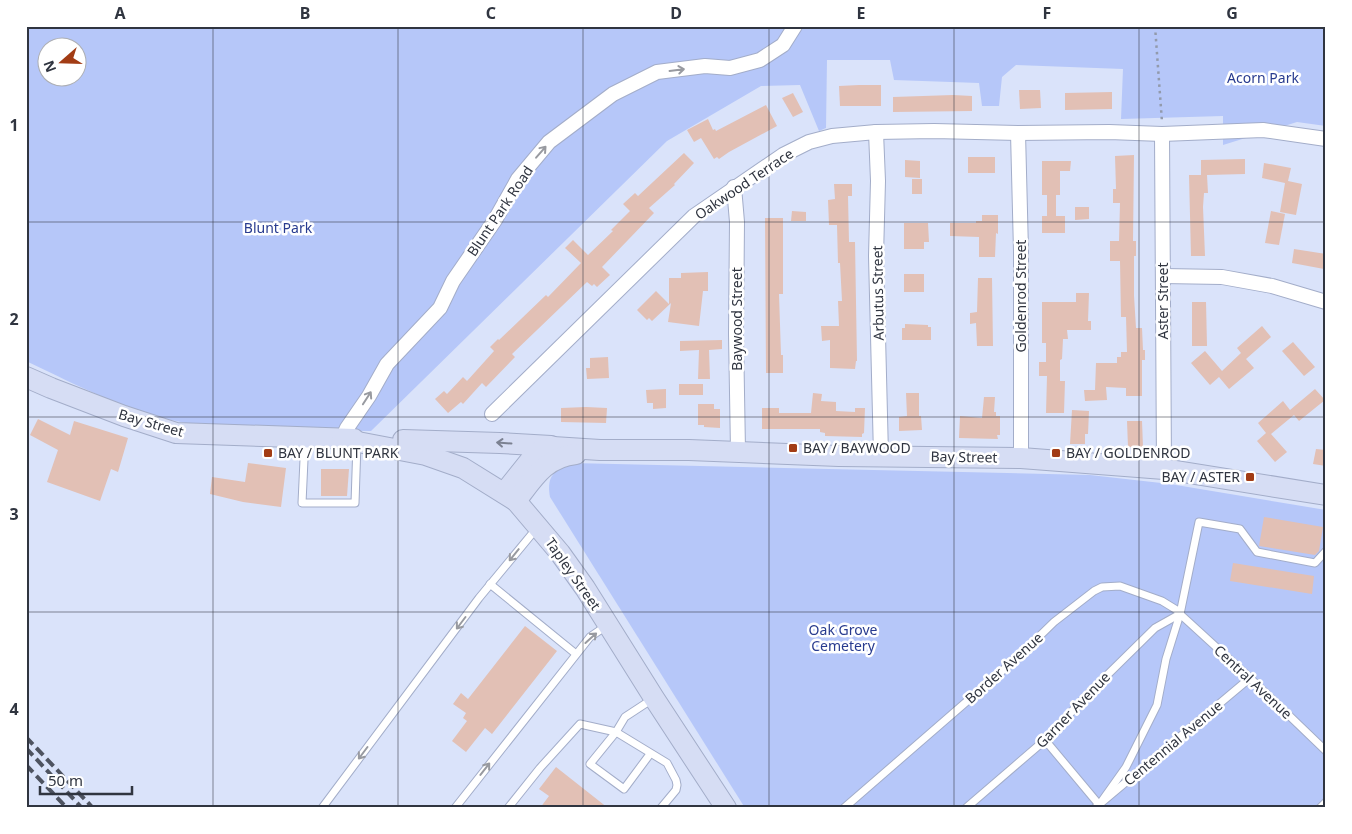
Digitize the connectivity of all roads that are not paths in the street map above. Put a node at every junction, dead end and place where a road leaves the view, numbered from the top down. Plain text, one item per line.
1 (795, 26) edge
2 (876, 132) junction
3 (1018, 133) junction
4 (1162, 134) junction
5 (1326, 139) edge
6 (734, 187) junction
7 (1164, 276) junction
8 (1326, 302) edge
9 (26, 377) edge
10 (492, 414) dead end
11 (305, 438) junction
12 (350, 440) junction
13 (553, 447) junction
14 (600, 450) junction
15 (738, 451) junction
16 (881, 455) junction
17 (1021, 458) junction
18 (1164, 469) junction
19 (1326, 495) edge
20 (510, 497) junction
21 (538, 526) junction
22 (1326, 551) edge
23 (490, 584) junction
24 (1180, 613) junction
25 (608, 625) junction
26 (576, 654) junction
27 (1250, 678) junction
28 (654, 698) junction
29 (616, 732) junction
30 (1045, 740) junction
31 (1326, 752) edge
32 (650, 754) junction
33 (1326, 802) edge
34 (1099, 807) edge
35 (322, 808) edge
36 (455, 808) edge
37 (508, 808) edge
38 (661, 808) edge
39 (726, 808) edge
40 (844, 808) edge
41 (966, 808) edge
42 (1320, 808) edge

12 -> 1 street, Blunt Park Road
2 - 3 street, Oakwood Terrace
2 - 6 street, Oakwood Terrace
2 - 16 street, Arbutus Street
3 - 4 street, Oakwood Terrace
3 - 17 street, Goldenrod Street
4 - 5 street, Oakwood Terrace
4 - 7 street, Aster Street
6 - 10 street, Oakwood Terrace
6 - 15 street, Baywood Street
7 - 8 street
7 - 18 street, Aster Street
9 - 11 main road, Bay Street
11 - 12 main road, Bay Street
11 - 12 lane
13 -> 12 main road, Bay Street
12 - 20 main road, Tapley Street
13 - 14 main road, Bay Street
13 - 20 main road
14 - 15 main road, Bay Street
14 - 20 main road, Bay Street
15 - 16 main road, Bay Street
16 - 17 main road, Bay Street
17 - 18 main road, Bay Street
18 - 19 main road, Bay Street
20 - 21 main road, Tapley Street
21 -> 23 lane
21 - 25 main road, Tapley Street
22 - 24 lane
23 - 26 lane
23 -> 35 lane
24 - 27 lane, Central Avenue
24 - 30 lane, Garner Avenue
24 - 34 lane
24 - 40 lane, Border Avenue
26 -> 25 lane
25 - 28 main road, Tapley Street
36 -> 26 lane
27 - 31 lane, Central Avenue
27 - 34 lane, Centennial Avenue
28 - 29 lane
28 - 39 main road, Tapley Street
29 - 32 lane
29 - 32 lane
29 - 37 lane
30 - 34 lane
30 - 41 lane, Garner Avenue
32 - 38 lane
33 - 42 lane

